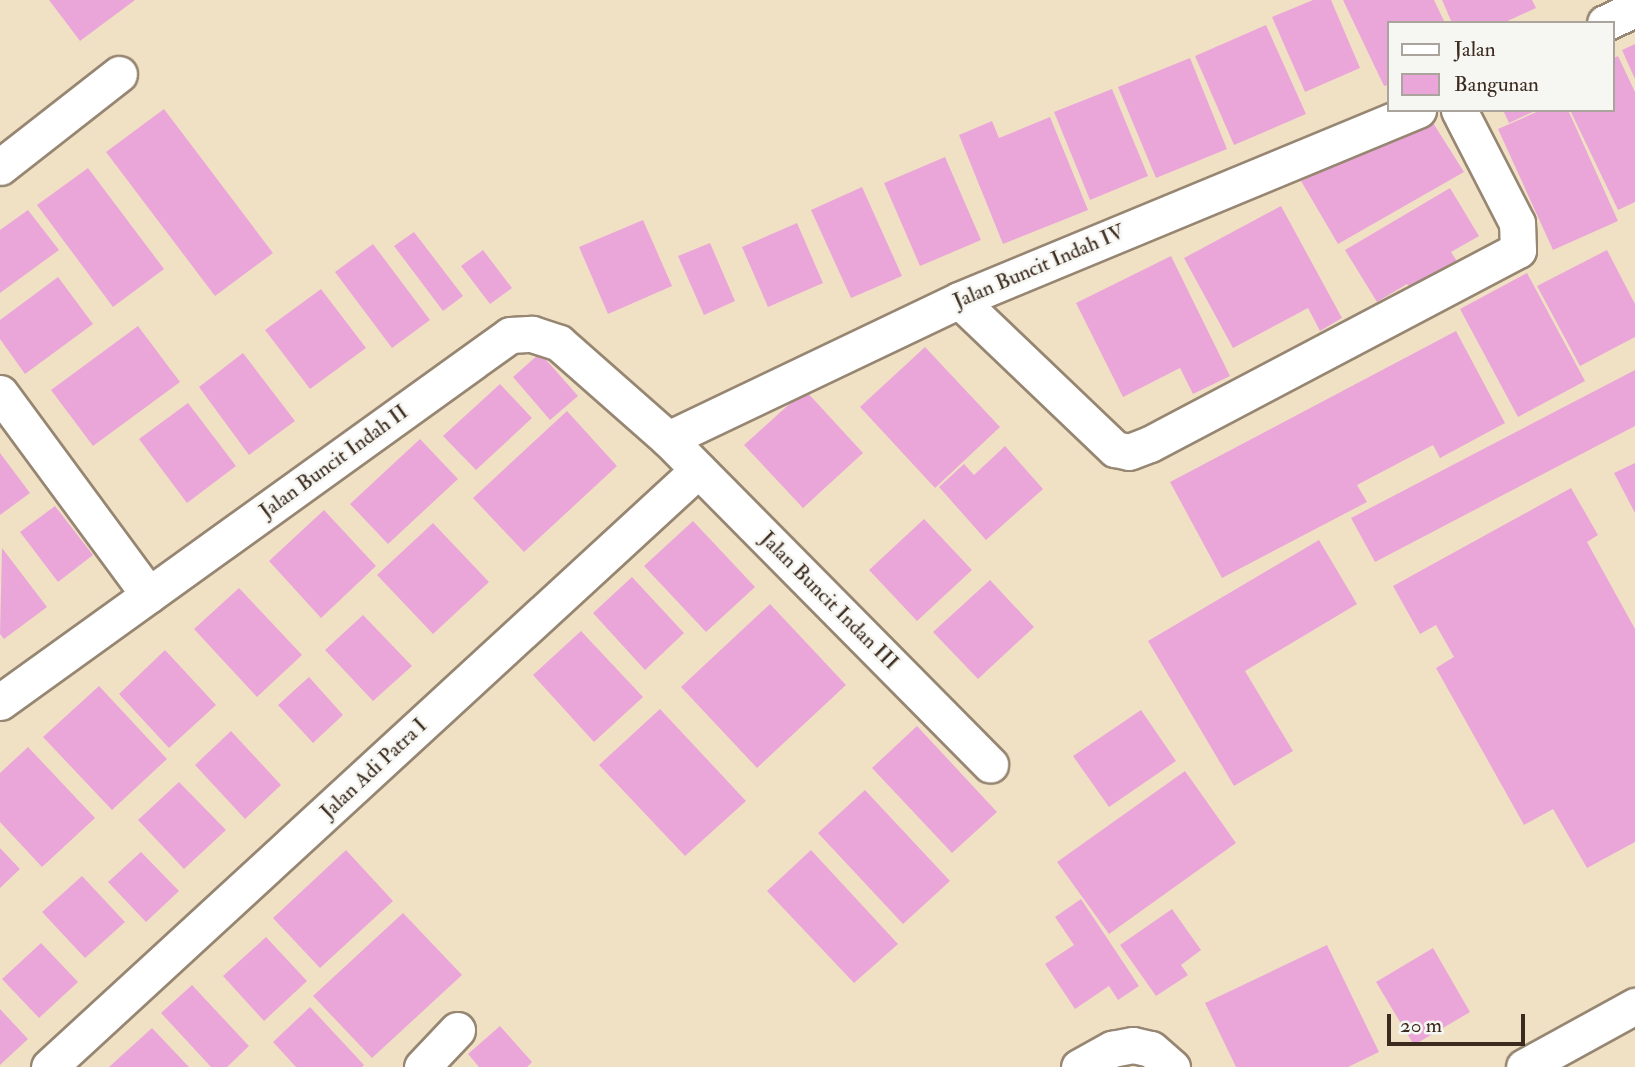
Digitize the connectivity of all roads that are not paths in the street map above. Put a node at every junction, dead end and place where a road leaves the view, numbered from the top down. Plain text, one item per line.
1 (1635, 9) edge
2 (1609, 21) edge
3 (119, 74) dead end
4 (1413, 112) edge
5 (1460, 112) edge
6 (0, 167) edge
7 (959, 300) junction
8 (0, 393) edge
9 (667, 439) junction
10 (698, 470) junction
11 (149, 595) junction
12 (0, 702) edge
13 (990, 764) dead end
14 (1635, 1006) edge
15 (457, 1030) dead end
16 (1566, 1058) edge
17 (49, 1067) edge
18 (422, 1067) edge
19 (1079, 1067) edge
20 (1172, 1067) edge
21 (1524, 1067) edge

1 - 2 street
3 - 6 street
4 - 7 street, Jalan Buncit Indah IV
5 - 7 street
7 - 9 street, Jalan Buncit Indah IV
8 - 11 street
9 - 10 street, Jalan Buncit Indan III
9 - 11 street, Jalan Buncit Indah II
10 - 13 street, Jalan Buncit Indan III
10 - 17 street, Jalan Adi Patra I
11 - 12 street, Jalan Buncit Indah II
14 - 16 street
15 - 18 street
16 - 21 street
19 - 20 street

